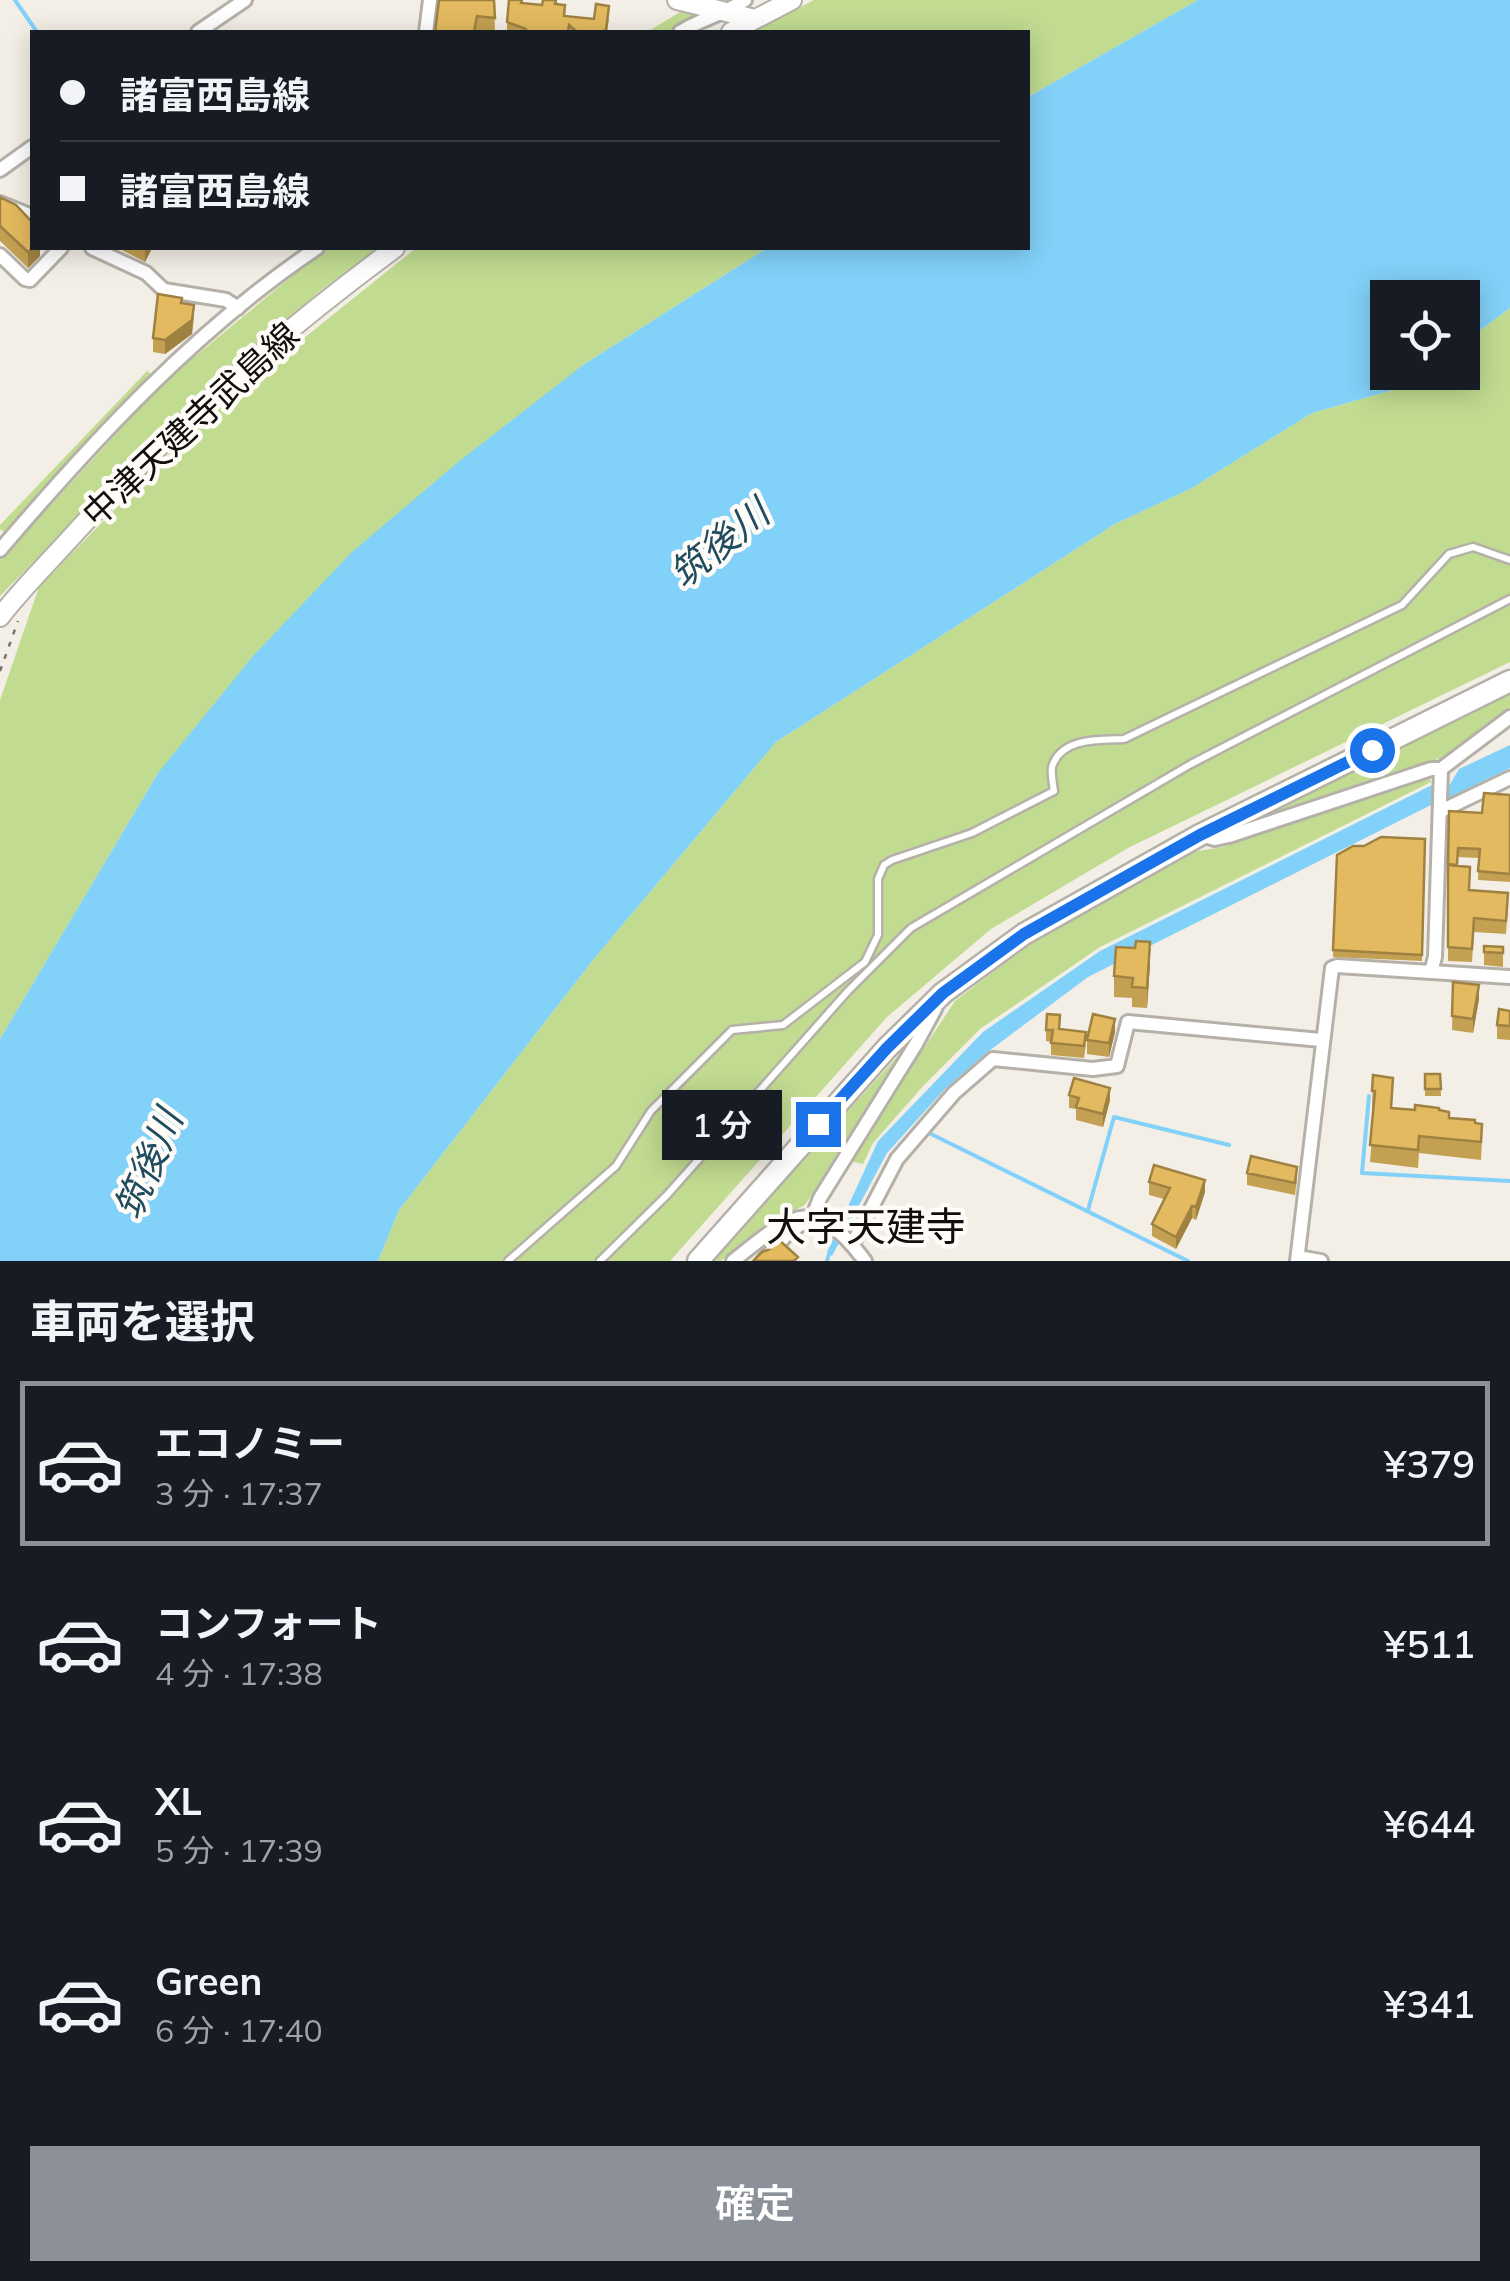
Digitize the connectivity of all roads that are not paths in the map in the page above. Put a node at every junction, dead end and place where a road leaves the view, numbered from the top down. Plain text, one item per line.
1 (245, 0) edge
2 (430, 0) edge
3 (678, 0) edge
4 (745, 0) edge
5 (792, 0) edge
6 (726, 12) junction
7 (755, 19) junction
8 (201, 30) edge
9 (426, 30) edge
10 (683, 30) edge
11 (735, 30) edge
12 (30, 148) edge
13 (0, 170) edge
14 (0, 203) edge
15 (30, 215) edge
16 (58, 250) edge
17 (96, 250) edge
18 (309, 250) edge
19 (392, 250) edge
20 (0, 255) edge
21 (238, 308) junction
22 (1, 546) edge
23 (1510, 560) edge
24 (1510, 598) edge
25 (5, 616) edge
26 (1510, 681) edge
27 (1510, 717) edge
28 (1441, 769) junction
29 (1510, 778) edge
30 (1441, 805) junction
31 (1200, 835) junction
32 (1431, 972) junction
33 (1510, 977) edge
34 (943, 993) junction
35 (1322, 1040) junction
36 (813, 1216) junction
37 (850, 1242) junction
38 (1298, 1259) edge
39 (508, 1261) edge
40 (600, 1261) edge
41 (698, 1261) edge
42 (733, 1261) edge
43 (763, 1261) edge
44 (865, 1261) edge
45 (1321, 1261) edge

1 - 8 street
2 - 9 street
3 - 6 main road
4 - 6 street
5 - 7 main road
6 - 7 main road
6 - 10 street
7 - 11 main road
12 - 13 street
14 - 15 street
16 - 20 street
17 - 21 street
18 - 21 street
19 - 25 main road, 中津天建寺武島線
21 - 22 street
23 - 39 lane
24 - 40 lane
26 - 31 main road
27 - 28 street
28 - 30 street
28 - 31 street
29 - 30 street
30 - 32 street
31 - 34 main road
32 - 33 street
32 - 35 street
34 - 36 street
34 - 41 main road
35 - 37 street
35 - 38 street
36 - 37 street
36 - 42 street
36 - 43 street
37 - 44 street
38 - 45 street

